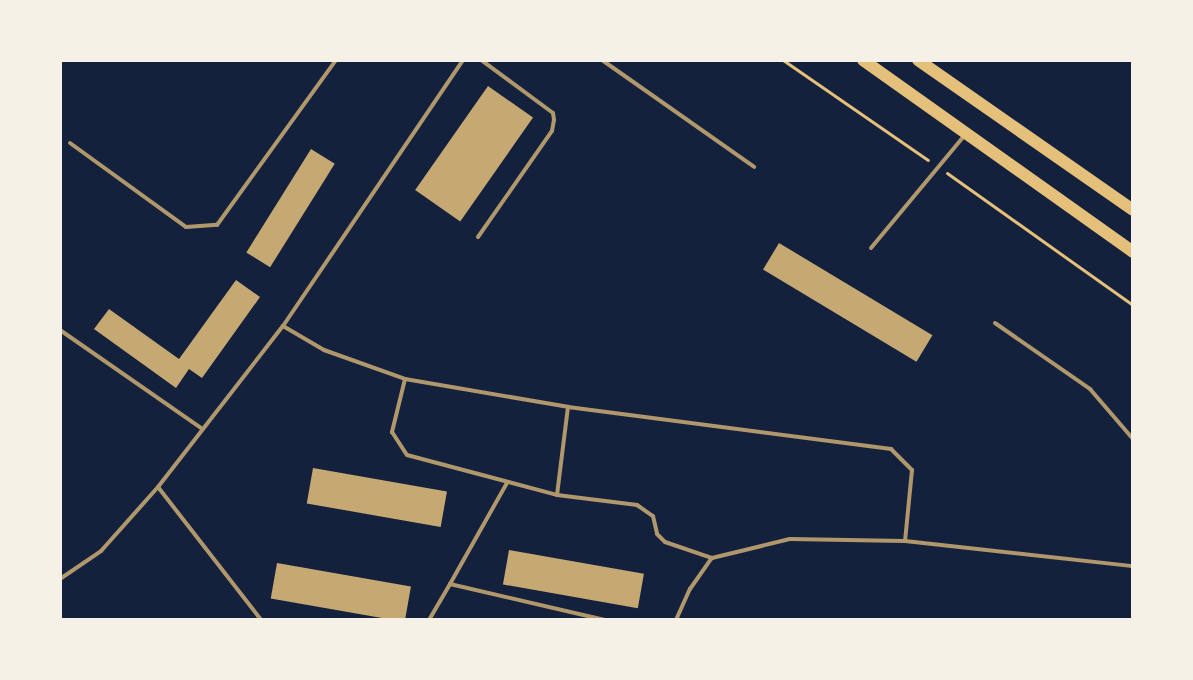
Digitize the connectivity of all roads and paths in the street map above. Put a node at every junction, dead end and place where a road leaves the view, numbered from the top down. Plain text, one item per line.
1 (336, 60) edge
2 (463, 60) edge
3 (481, 60) edge
4 (602, 60) edge
5 (783, 60) edge
6 (863, 60) edge
7 (918, 60) edge
8 (966, 133) junction
9 (70, 143) dead end
10 (754, 167) dead end
11 (940, 169) junction
12 (1133, 210) edge
13 (478, 237) dead end
14 (871, 248) dead end
15 (1133, 252) edge
16 (1133, 305) edge
17 (995, 323) dead end
18 (283, 326) junction
19 (60, 330) edge
20 (405, 379) junction
21 (568, 407) junction
22 (201, 428) junction
23 (1133, 439) edge
24 (507, 483) junction
25 (158, 487) junction
26 (557, 495) junction
27 (905, 541) junction
28 (712, 558) junction
29 (1133, 566) edge
30 (60, 579) edge
31 (450, 584) junction
32 (261, 620) edge
33 (429, 620) edge
34 (605, 620) edge
35 (676, 620) edge

1 - 9 lane
2 - 18 lane
3 - 13 lane
4 - 10 lane
5 - 11 path
6 - 8 highway
7 - 12 highway
8 - 11 lane
8 - 15 highway
11 - 14 lane
11 - 16 path
17 - 23 lane
18 - 20 lane
18 - 22 lane
19 - 22 lane
20 - 21 lane
20 - 24 lane
21 - 26 lane
21 - 27 lane
22 - 25 lane
24 - 26 lane
24 - 31 lane
25 - 30 lane
25 - 32 lane
26 - 28 lane
27 - 28 lane
27 - 29 lane
28 - 35 lane
31 - 33 lane
31 - 34 lane

